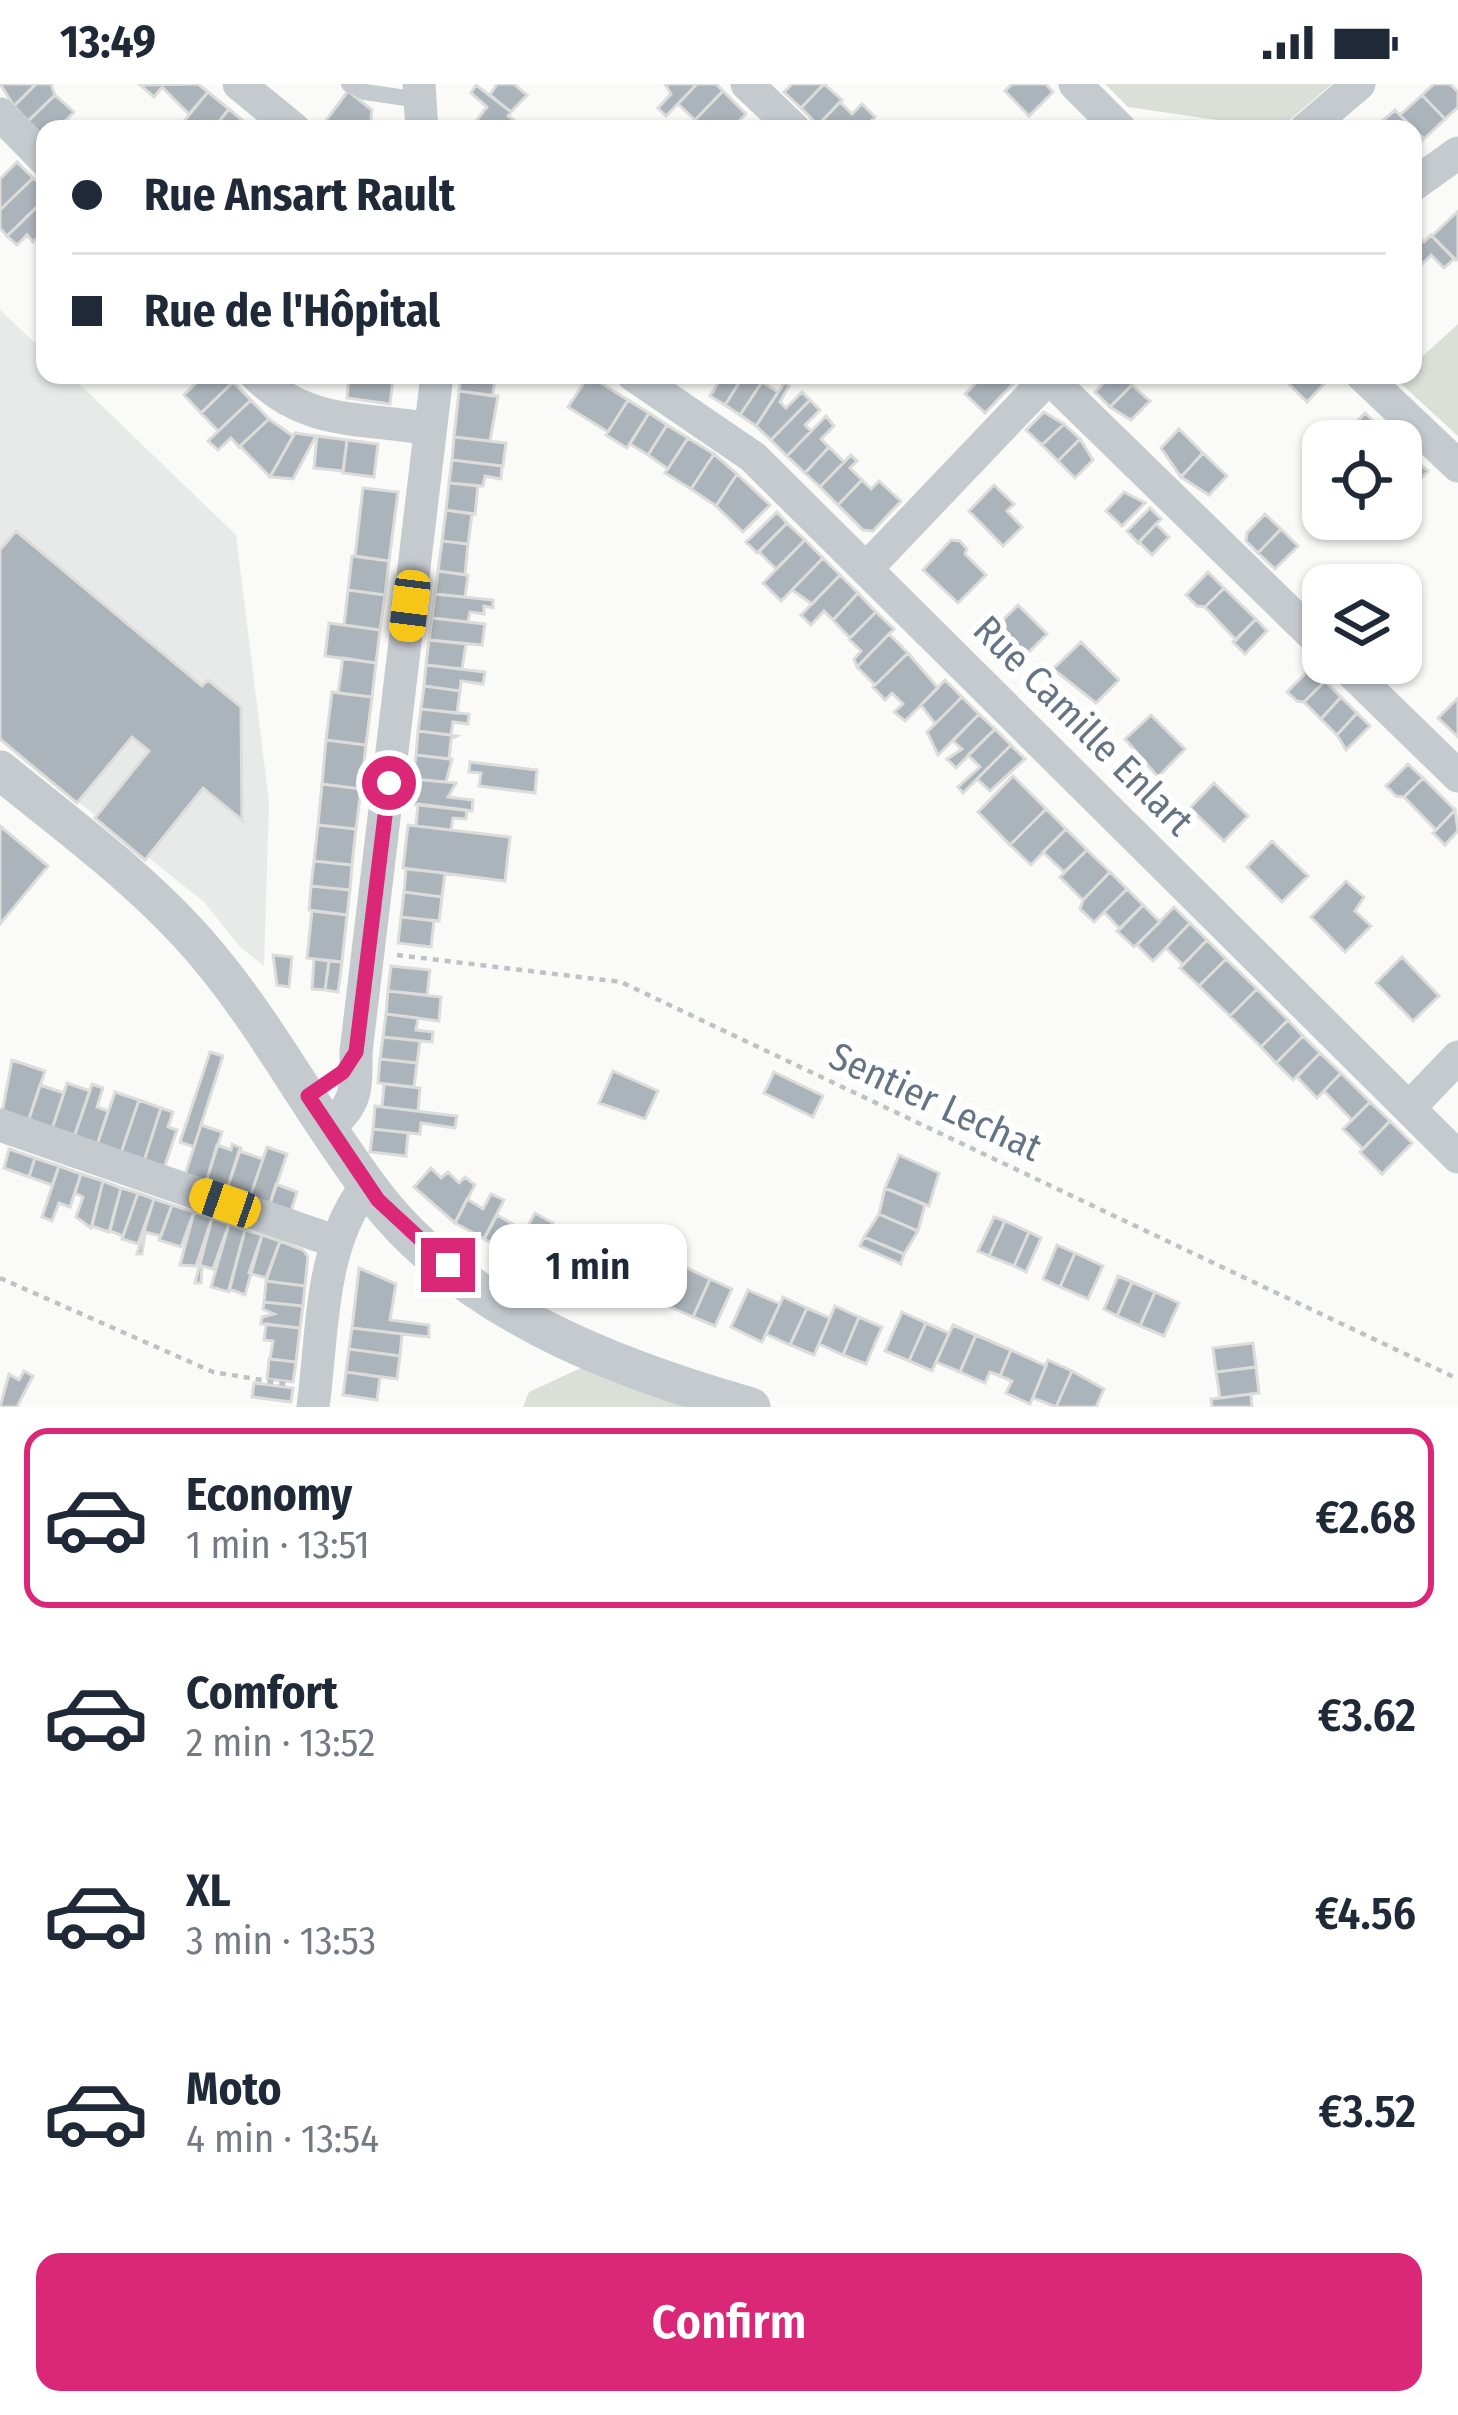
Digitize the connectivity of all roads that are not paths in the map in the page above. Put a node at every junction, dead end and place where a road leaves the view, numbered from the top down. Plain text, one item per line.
1 (239, 84) edge
2 (349, 84) edge
3 (748, 84) edge
4 (1075, 84) edge
5 (1359, 84) edge
6 (420, 104) edge
7 (0, 114) edge
8 (283, 120) edge
9 (785, 120) edge
10 (1111, 120) edge
11 (1317, 120) edge
12 (36, 151) edge
13 (1458, 153) edge
14 (1422, 179) edge
15 (268, 384) edge
16 (436, 384) edge
17 (647, 384) edge
18 (1041, 384) edge
19 (1057, 384) edge
20 (1371, 384) edge
21 (430, 429) junction
22 (1458, 466) edge
23 (866, 569) junction
24 (1302, 624) edge
25 (1364, 684) edge
26 (0, 770) edge
27 (1458, 776) edge
28 (1458, 1058) edge
29 (1410, 1107) junction
30 (318, 1111) junction
31 (0, 1125) edge
32 (1458, 1156) edge
33 (367, 1185) junction
34 (408, 1231) junction
35 (337, 1242) junction
36 (314, 1397) edge
37 (751, 1407) edge

1 - 8 street
2 - 6 lane
3 - 9 street
4 - 10 street
5 - 11 street
7 - 12 street
13 - 14 street
15 - 21 street
16 - 21 street
17 - 23 street, Rue Camille Enlart
18 - 23 street
19 - 24 street
20 - 22 street
21 - 30 street
23 - 29 street, Rue Camille Enlart
25 - 27 street
26 - 30 street
28 - 29 street
29 - 32 street, Rue Camille Enlart
30 - 33 street
31 - 35 street
33 - 34 street
33 - 35 street
34 - 35 street
34 - 37 street
35 - 36 street

